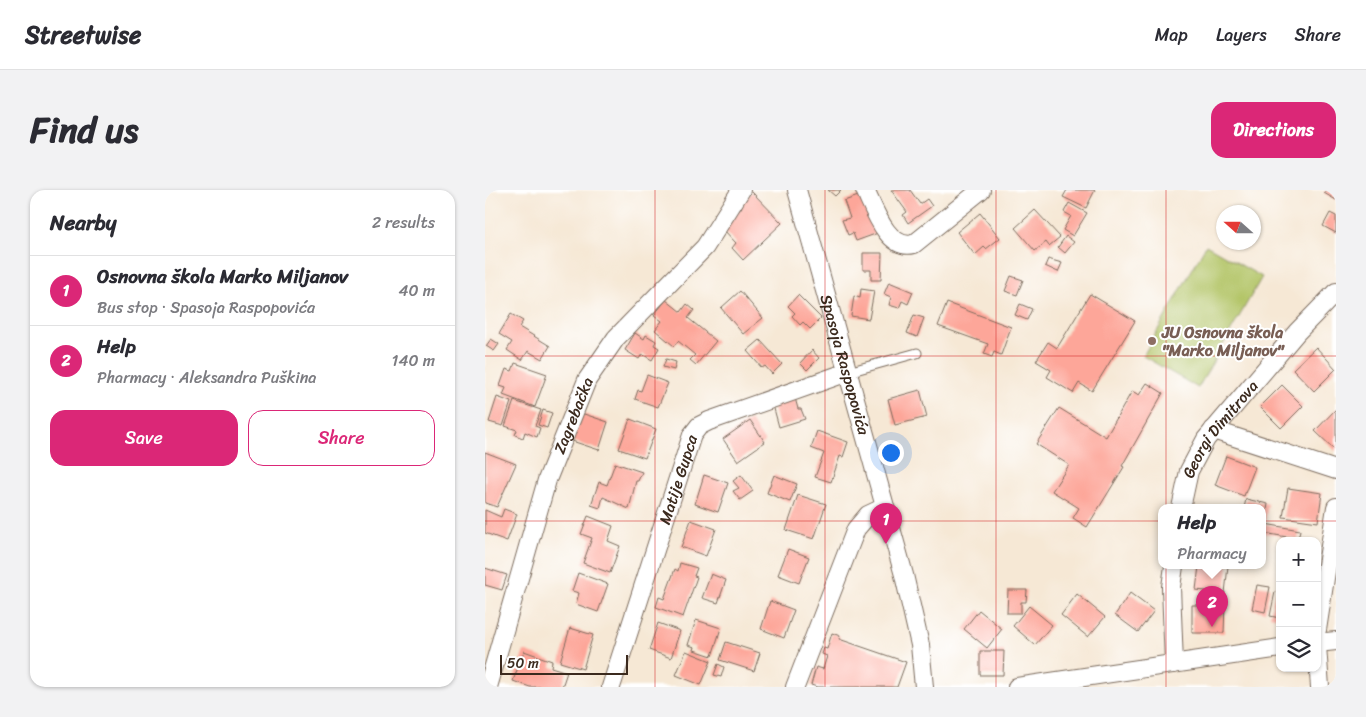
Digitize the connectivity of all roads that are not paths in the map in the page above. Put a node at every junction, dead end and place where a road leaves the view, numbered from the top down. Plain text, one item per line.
1 (741, 190) edge
2 (797, 190) edge
3 (865, 190) edge
4 (981, 190) edge
5 (1336, 292) edge
6 (917, 353) dead end
7 (848, 372) junction
8 (1213, 430) junction
9 (1336, 470) edge
10 (1182, 504) edge
11 (885, 507) junction
12 (1336, 507) edge
13 (1174, 569) edge
14 (1317, 627) edge
15 (1336, 641) edge
16 (1321, 643) edge
17 (1276, 649) edge
18 (1174, 664) junction
19 (1319, 672) edge
20 (488, 687) edge
21 (611, 687) edge
22 (795, 687) edge
23 (924, 687) edge
24 (1017, 687) edge
25 (1320, 687) edge

1 - 20 street, Zagrebačka
2 - 7 street, Spasoja Raspopovića
3 - 4 street
5 - 8 street, Georgi Dimitrova
6 - 7 lane
7 - 11 street, Spasoja Raspopovića
7 - 21 street, Matije Gupca
8 - 9 street
8 - 10 street, Georgi Dimitrova
11 - 22 street
11 - 23 street, Spasoja Raspopovića
12 - 14 street
13 - 18 street
15 - 16 street
17 - 18 street
18 - 24 street
19 - 25 street

